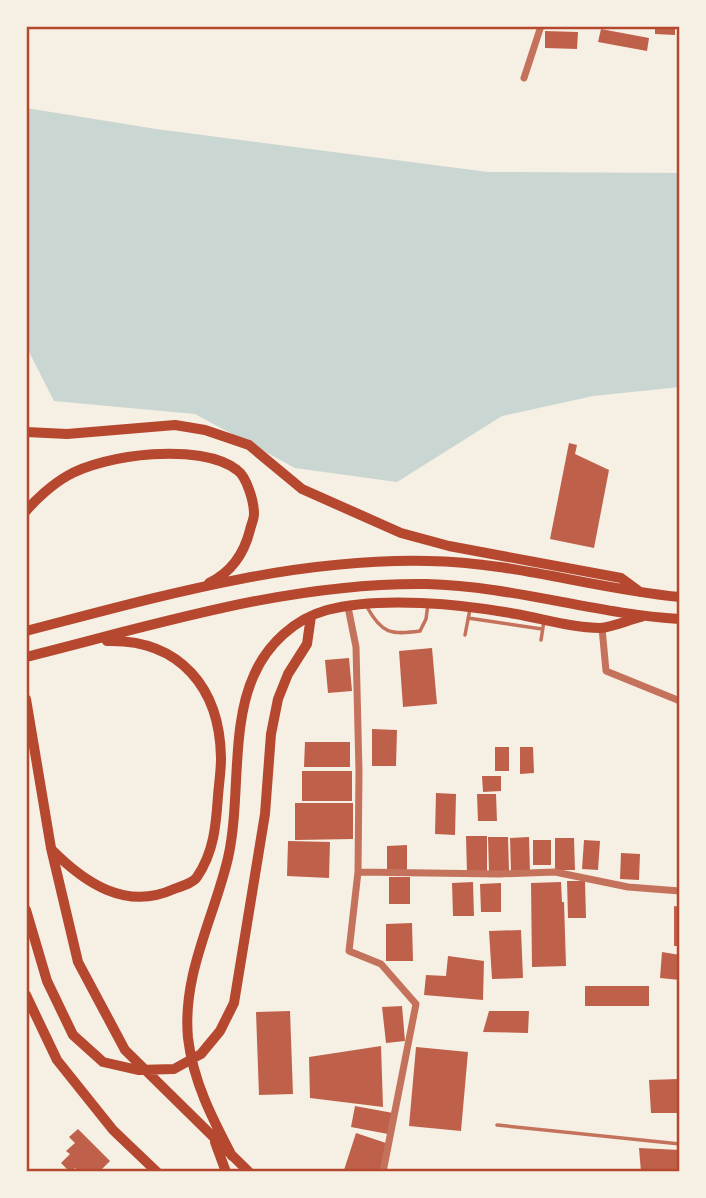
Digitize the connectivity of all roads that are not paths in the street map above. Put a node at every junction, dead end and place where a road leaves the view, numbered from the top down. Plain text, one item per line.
1 (541, 26) edge
2 (524, 78) dead end
3 (26, 432) edge
4 (29, 508) edge
5 (197, 588) junction
6 (642, 594) junction
7 (680, 597) edge
8 (428, 604) junction
9 (366, 605) junction
10 (348, 607) junction
11 (469, 612) junction
12 (311, 616) junction
13 (641, 617) junction
14 (680, 619) edge
15 (543, 624) junction
16 (602, 628) junction
17 (26, 631) edge
18 (465, 635) dead end
19 (541, 639) dead end
20 (90, 641) junction
21 (26, 657) edge
22 (26, 699) edge
23 (680, 701) edge
24 (51, 848) junction
25 (358, 872) junction
26 (680, 891) edge
27 (26, 910) edge
28 (26, 995) edge
29 (497, 1125) dead end
30 (214, 1139) junction
31 (680, 1144) edge
32 (232, 1156) junction
33 (157, 1172) edge
34 (226, 1172) edge
35 (249, 1172) edge
36 (383, 1172) edge

1 - 2 street
3 - 6 main road
4 - 5 main road
5 - 6 main road
5 - 17 main road
6 - 7 main road
8 - 9 main road
8 - 9 lane
8 - 11 main road
9 - 10 main road
10 - 12 main road
10 - 25 street
11 - 15 main road
11 - 18 lane
12 - 27 main road
12 - 32 main road
13 - 14 main road
13 - 16 main road
13 - 20 main road
15 - 16 main road
15 - 19 lane
16 - 23 street
20 - 21 main road
20 - 24 main road
22 - 24 main road
24 - 30 main road
25 - 26 street
25 - 36 street
28 - 33 main road
29 - 31 lane
30 - 32 main road
30 - 34 main road
32 - 35 main road

